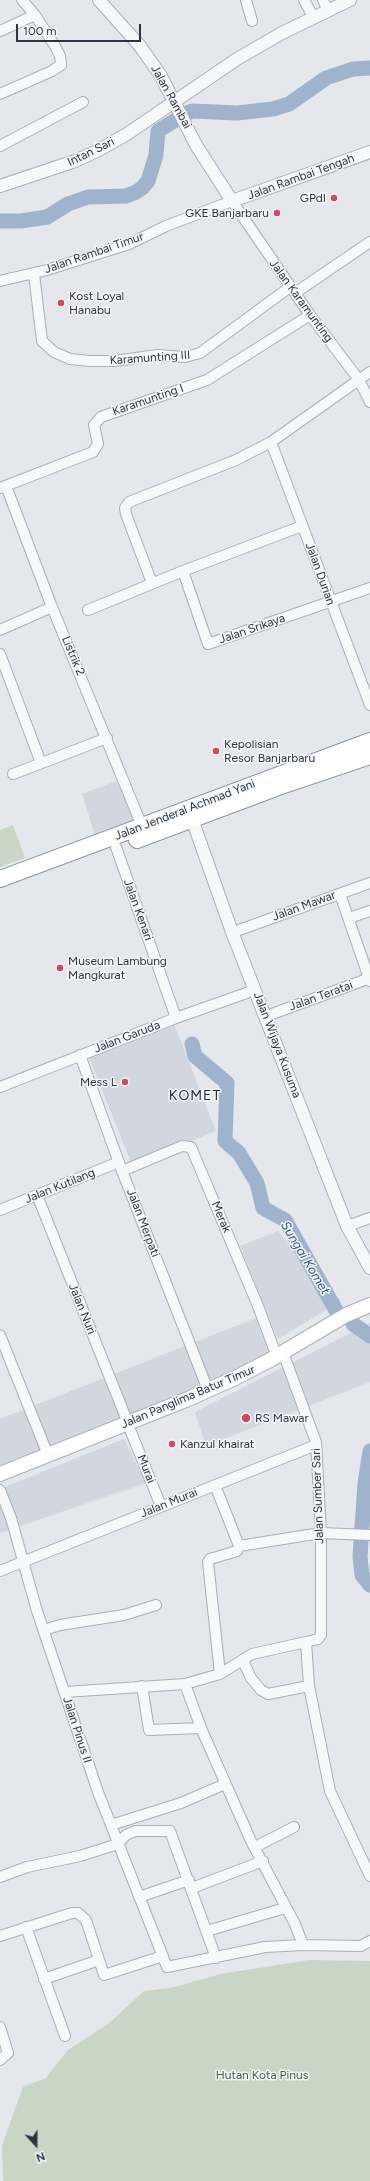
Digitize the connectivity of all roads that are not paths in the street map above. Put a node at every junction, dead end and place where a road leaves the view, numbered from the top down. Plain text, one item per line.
1 (22, 0) edge
2 (100, 0) edge
3 (246, 0) edge
4 (304, 0) edge
5 (350, 0) edge
6 (325, 5) edge
7 (35, 15) junction
8 (314, 18) junction
9 (252, 21) dead end
10 (0, 31) edge
11 (0, 94) edge
12 (83, 102) dead end
13 (177, 105) junction
14 (0, 146) edge
15 (370, 152) edge
16 (0, 186) edge
17 (232, 201) junction
18 (370, 242) edge
19 (34, 274) junction
20 (0, 282) edge
21 (292, 290) junction
22 (310, 316) junction
23 (370, 372) edge
24 (359, 380) junction
25 (370, 402) edge
26 (271, 442) junction
27 (3, 487) edge
28 (302, 526) junction
29 (183, 571) junction
30 (152, 583) junction
31 (370, 588) edge
32 (331, 601) junction
33 (52, 607) junction
34 (88, 610) dead end
35 (0, 630) edge
36 (0, 654) edge
37 (370, 705) edge
38 (107, 738) junction
39 (370, 741) edge
40 (370, 756) edge
41 (40, 763) junction
42 (13, 774) dead end
43 (279, 781) junction
44 (195, 818) junction
45 (142, 826) junction
46 (116, 847) junction
47 (56, 864) junction
48 (215, 875) junction
49 (370, 883) edge
50 (2, 884) edge
51 (340, 894) junction
52 (370, 911) edge
53 (348, 918) junction
54 (239, 930) junction
55 (370, 979) edge
56 (256, 990) junction
57 (272, 1014) junction
58 (176, 1018) junction
59 (80, 1055) junction
60 (0, 1087) edge
61 (307, 1113) junction
62 (121, 1166) junction
63 (37, 1194) junction
64 (0, 1210) edge
65 (370, 1218) edge
66 (353, 1224) junction
67 (370, 1252) edge
68 (370, 1268) edge
69 (370, 1305) edge
70 (370, 1314) edge
71 (0, 1335) edge
72 (281, 1357) junction
73 (208, 1390) junction
74 (129, 1427) junction
75 (316, 1446) junction
76 (75, 1449) junction
77 (48, 1455) junction
78 (0, 1474) edge
79 (0, 1483) edge
80 (216, 1485) junction
81 (0, 1490) edge
82 (161, 1506) junction
83 (320, 1533) junction
84 (370, 1535) edge
85 (240, 1546) junction
86 (23, 1562) junction
87 (0, 1571) edge
88 (156, 1605) dead end
89 (44, 1630) junction
90 (306, 1642) junction
91 (243, 1661) junction
92 (220, 1674) junction
93 (185, 1684) junction
94 (142, 1686) junction
95 (309, 1686) junction
96 (65, 1692) junction
97 (201, 1728) junction
98 (225, 1784) junction
99 (111, 1826) junction
100 (294, 1827) dead end
101 (118, 1844) junction
102 (255, 1847) junction
103 (263, 1861) junction
104 (370, 1876) edge
105 (0, 1877) edge
106 (190, 1884) junction
107 (139, 1897) junction
108 (285, 1908) junction
109 (26, 1928) junction
110 (207, 1931) junction
111 (1, 1932) edge
112 (370, 1941) edge
113 (303, 1944) junction
114 (163, 1956) junction
115 (216, 1958) junction
116 (99, 1960) junction
117 (44, 1978) junction
118 (0, 2027) edge
119 (65, 2036) dead end
120 (0, 2060) edge

1 - 7 street
2 - 13 street, Jalan Rambai
3 - 9 street
4 - 8 street
5 - 6 street, Intan Sari
6 - 8 street, Intan Sari
7 - 10 street
7 - 11 street
8 - 13 street, Intan Sari
12 - 14 street
13 - 16 street, Intan Sari
13 - 17 street, Jalan Rambai
15 - 17 street, Jalan Rambai Tengah
17 - 19 street, Jalan Rambai Timur
17 - 21 street, Jalan Karamunting
18 - 21 street, Karamunting III
19 - 20 street, Jalan Rambai Timur
19 - 21 street, Karamunting III
21 - 22 street, Jalan Karamunting
22 - 24 street, Jalan Karamunting
22 - 27 street, Karamunting I
23 - 24 street
24 - 25 street, Jalan Karamunting
24 - 26 street
26 - 28 street, Jalan Durian
26 - 30 street
27 - 33 street, Listrik 2
28 - 29 street
28 - 32 street, Jalan Durian
29 - 30 street
29 - 32 street, Jalan Srikaya
30 - 34 street
31 - 32 street, Jalan Srikaya
32 - 37 street, Jalan Durian
33 - 35 street
33 - 38 street, Listrik 2
36 - 41 street
38 - 41 street
38 - 45 street, Listrik 2
39 - 43 highway, Jalan Jenderal Achmad Yani
40 - 43 highway, Jalan Jenderal Achmad Yani
41 - 42 street
43 - 44 highway, Jalan Jenderal Achmad Yani
43 - 45 highway, Jalan Jenderal Achmad Yani
44 - 46 highway, Jalan Jenderal Achmad Yani
44 - 48 street, Jalan Wijaya Kusuma
45 - 47 highway, Jalan Jenderal Achmad Yani
46 - 47 highway, Jalan Jenderal Achmad Yani
46 - 58 street, Jalan Kenari
47 - 50 highway, Jalan Jenderal Achmad Yani
48 - 54 street, Jalan Wijaya Kusuma
48 - 56 street, Jalan Wijaya Kusuma
49 - 51 street, Jalan Mawar
51 - 53 street
51 - 54 street, Jalan Mawar
52 - 53 street
53 - 55 street
54 - 57 street, Jalan Wijaya Kusuma
55 - 57 street, Jalan Teratai
56 - 58 street, Jalan Garuda
56 - 61 street, Jalan Wijaya Kusuma
57 - 61 street, Jalan Wijaya Kusuma
58 - 59 street, Jalan Garuda
59 - 60 street, Jalan Garuda
59 - 62 street, Jalan Merpati
61 - 66 street, Jalan Wijaya Kusuma
61 - 68 street, Jalan Wijaya Kusuma
62 - 63 street, Jalan Kutilang
62 - 72 street, Merak
62 - 73 street, Jalan Merpati
63 - 64 street, Jalan Kutilang
63 - 74 street, Jalan Nuri
65 - 66 street
66 - 67 street, Jalan Wijaya Kusuma
69 - 72 main road, Jalan Panglima Batur Timur
70 - 72 main road, Jalan Panglima Batur Timur
71 - 77 street
72 - 73 main road, Jalan Panglima Batur Timur
72 - 74 main road, Jalan Panglima Batur Timur
72 - 75 street, Jalan Sumber Sari
73 - 74 main road, Jalan Panglima Batur Timur
74 - 76 main road, Jalan Panglima Batur Timur
74 - 82 street, Murai
75 - 80 street, Jalan Murai
75 - 83 street, Jalan Sumber Sari
76 - 77 main road, Jalan Panglima Batur Timur
76 - 79 main road, Jalan Panglima Batur Timur
77 - 78 main road, Jalan Panglima Batur Timur
80 - 82 street, Jalan Murai
80 - 85 street
81 - 86 street, Jalan Pinus II
82 - 86 street, Jalan Murai
83 - 84 street
83 - 85 street
83 - 90 street, Jalan Sumber Sari
85 - 92 street
86 - 87 street, Jalan Murai
86 - 89 street, Jalan Pinus II
88 - 89 street
89 - 96 street, Jalan Pinus II
90 - 91 street
90 - 95 street
91 - 92 street
91 - 95 street
92 - 93 street
93 - 94 street
93 - 97 street
94 - 96 street
94 - 97 street
95 - 104 street
96 - 99 street, Jalan Pinus II
97 - 98 street
98 - 99 street
98 - 102 street
99 - 101 street, Jalan Pinus II
100 - 102 street
101 - 105 street
101 - 106 street
101 - 107 street, Jalan Pinus II
102 - 103 street
103 - 106 street
103 - 108 street
106 - 107 street
106 - 110 street
107 - 114 street, Jalan Pinus II
108 - 110 street
108 - 113 street
109 - 111 street
109 - 116 street
109 - 117 street
110 - 115 street
112 - 113 street
113 - 115 street
114 - 115 street, Jalan Pinus II
114 - 116 street
116 - 117 street
117 - 119 street
118 - 120 street

